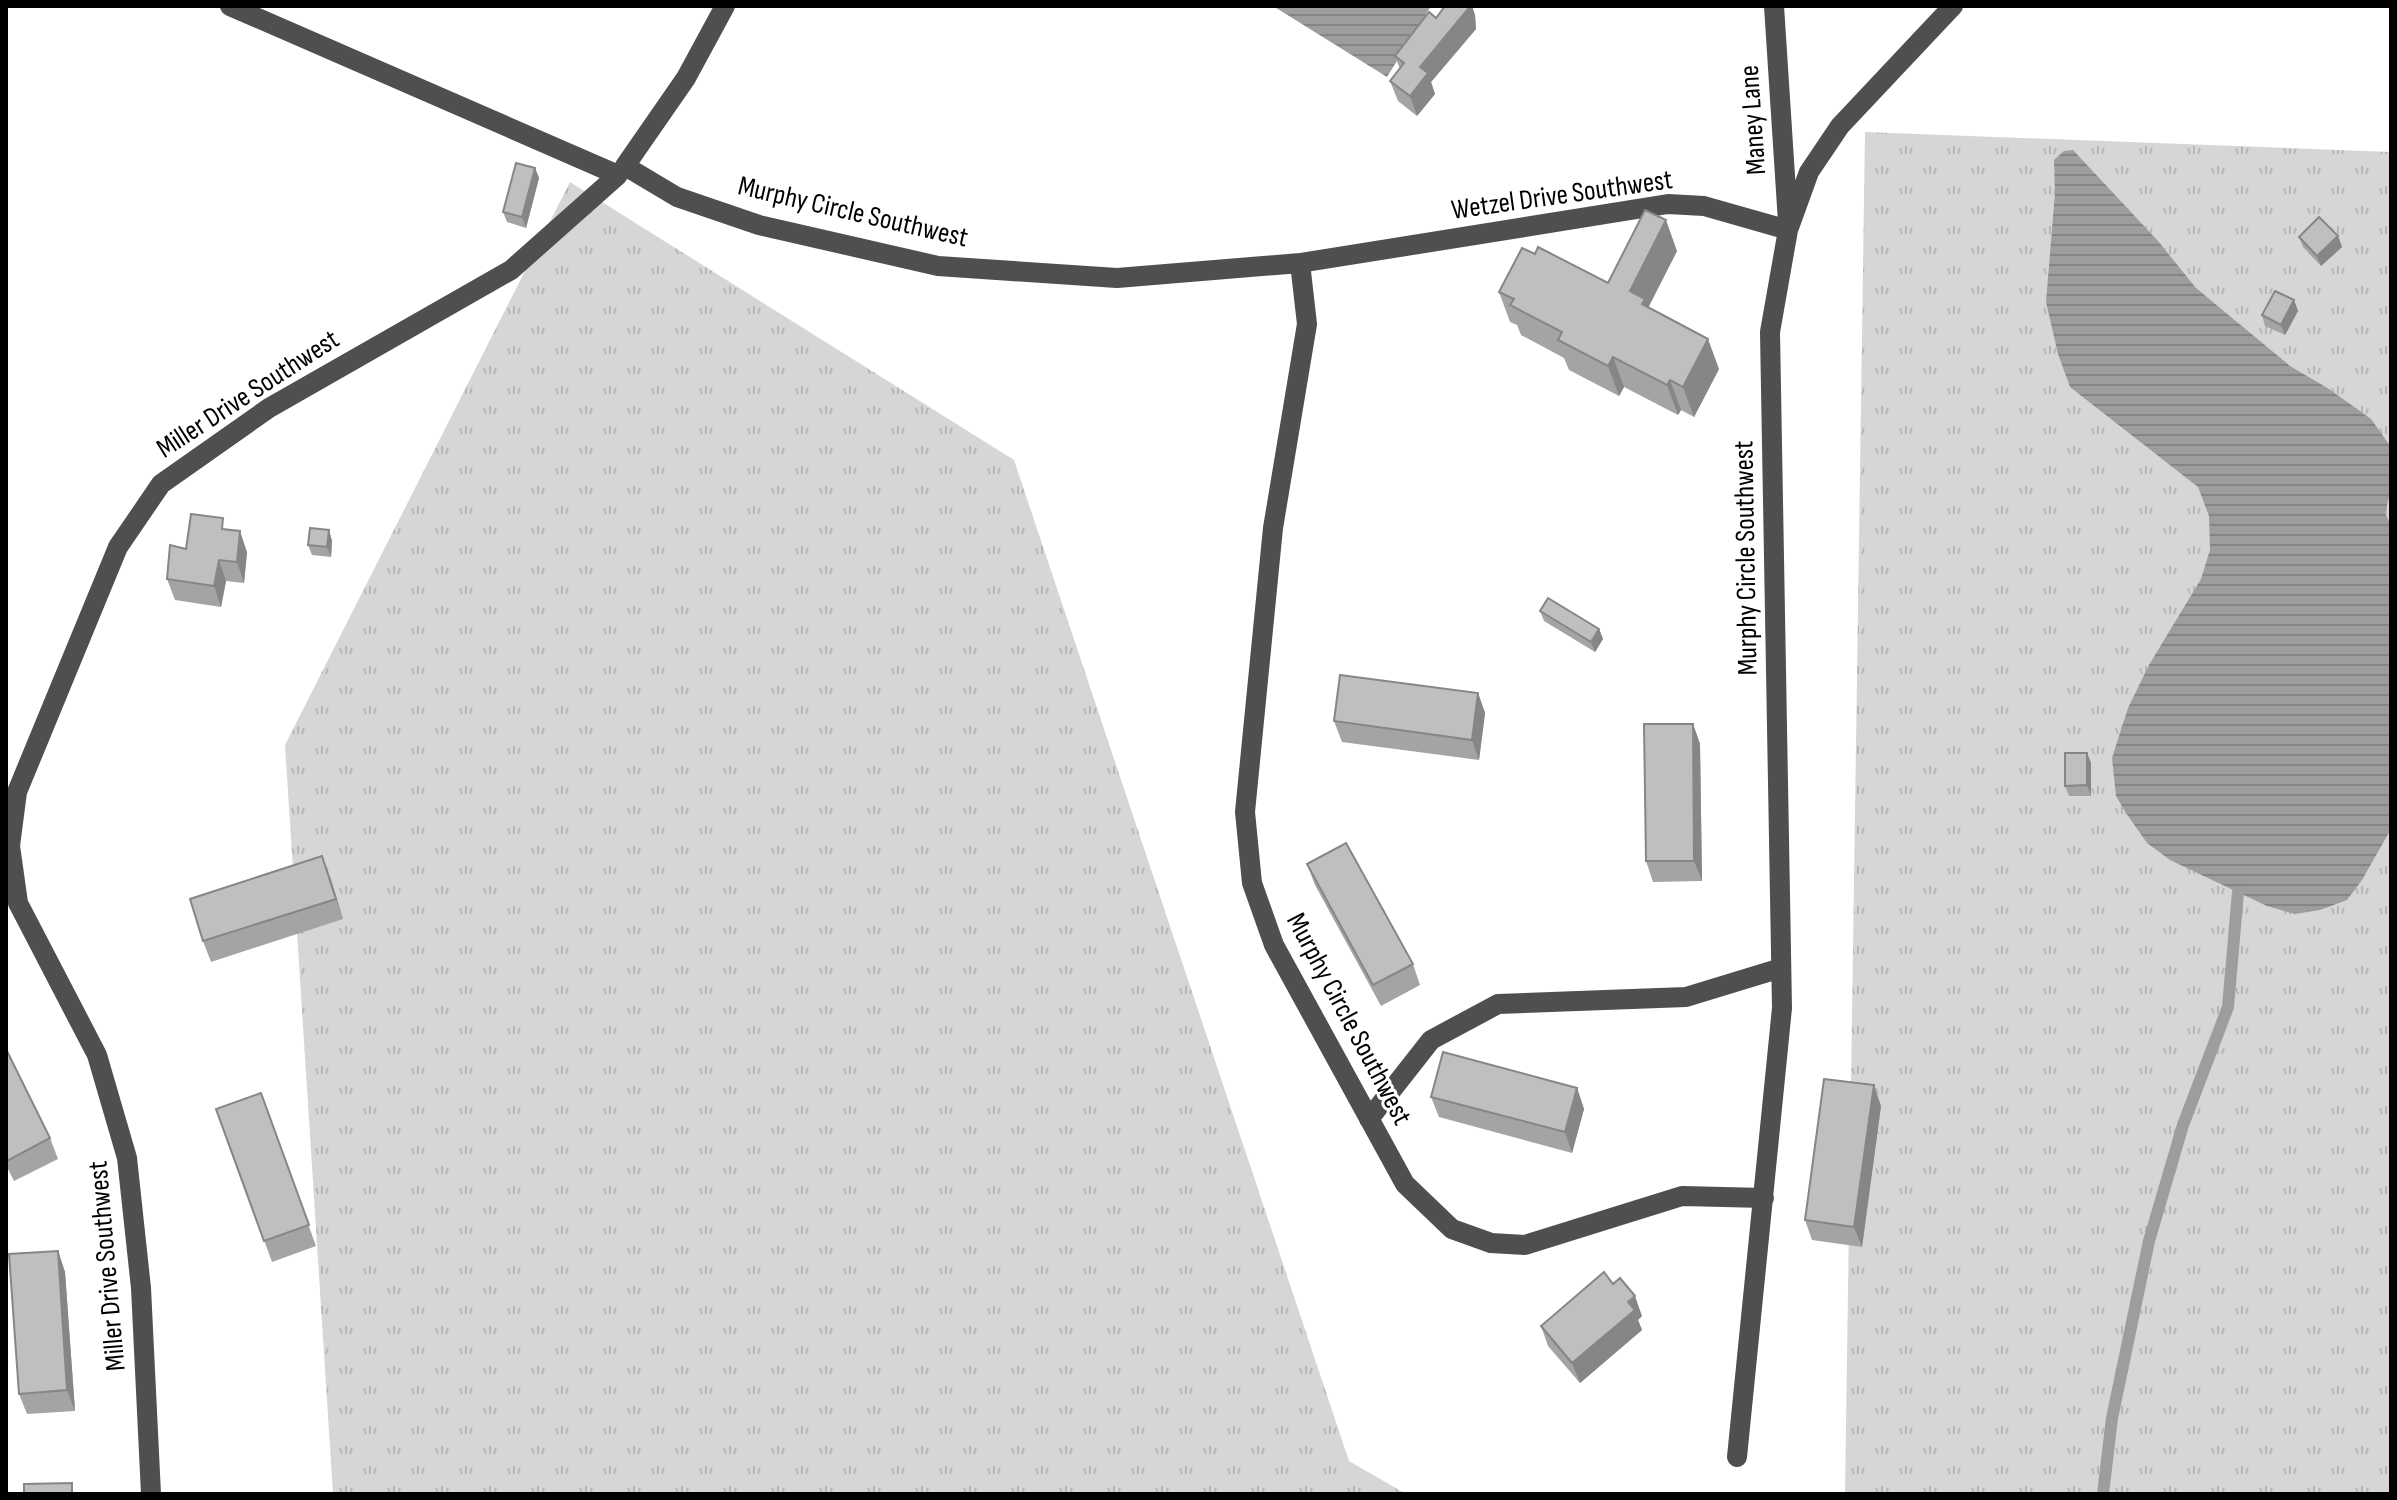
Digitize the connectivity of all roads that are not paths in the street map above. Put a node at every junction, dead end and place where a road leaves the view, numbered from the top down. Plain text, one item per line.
1 (230, 6) edge
2 (725, 6) edge
3 (1774, 6) edge
4 (1953, 6) edge
5 (1788, 230) junction
6 (1300, 263) junction
7 (1781, 968) junction
8 (1369, 1119) junction
9 (1764, 1198) junction
10 (1737, 1457) dead end
11 (151, 1494) edge

1 - 11 street, Miller Drive Southwest
2 - 6 street, Murphy Circle Southwest
3 - 5 street, Maney Lane
4 - 5 street
5 - 6 street, Wetzel Drive Southwest
5 - 7 street, Murphy Circle Southwest
6 - 8 street, Murphy Circle Southwest
7 - 8 street
7 - 9 street, Murphy Circle Southwest
8 - 9 street, Murphy Circle Southwest
9 - 10 street

